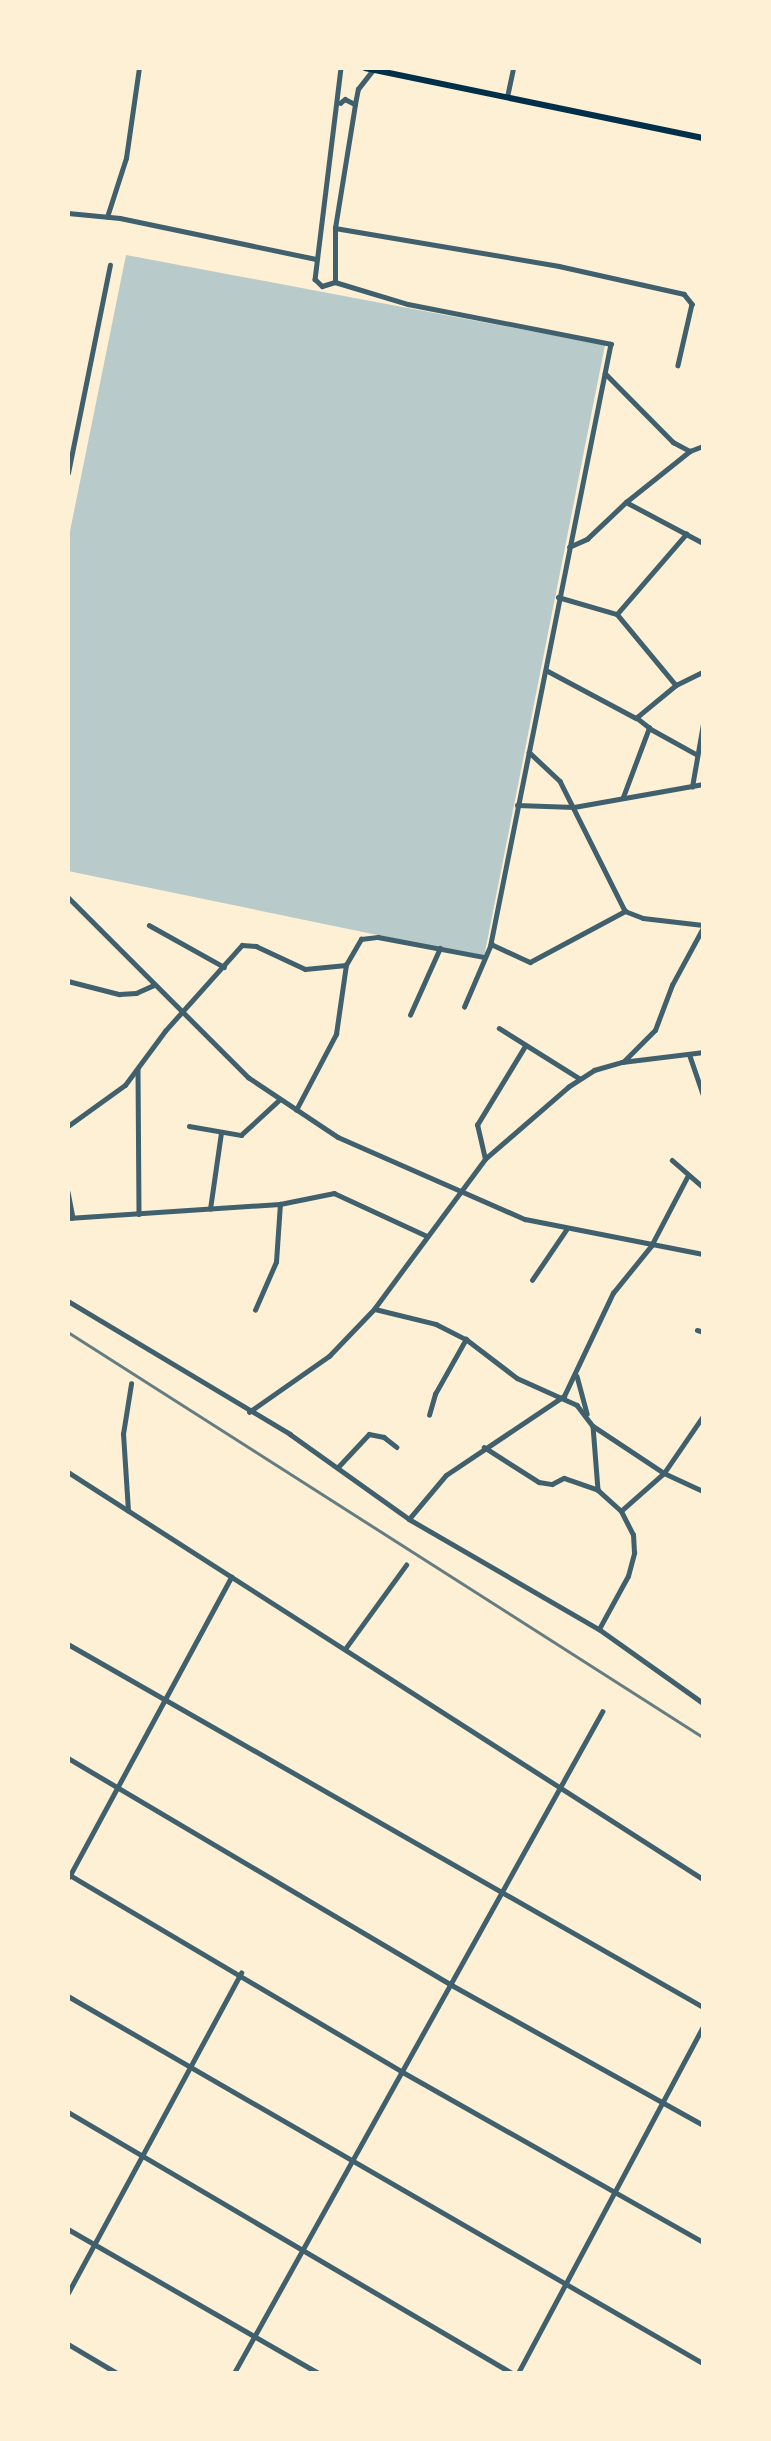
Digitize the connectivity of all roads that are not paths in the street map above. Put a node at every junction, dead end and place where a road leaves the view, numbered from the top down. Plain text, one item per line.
1 (139, 68) edge
2 (341, 68) edge
3 (513, 68) edge
4 (369, 69) edge
5 (507, 97) junction
6 (340, 103) junction
7 (355, 104) junction
8 (703, 138) edge
9 (68, 213) edge
10 (107, 217) junction
11 (335, 228) junction
12 (316, 258) junction
13 (110, 265) dead end
14 (335, 282) junction
15 (678, 365) dead end
16 (605, 372) junction
17 (703, 446) edge
18 (690, 452) junction
19 (68, 472) edge
20 (626, 502) junction
21 (686, 534) junction
22 (703, 543) edge
23 (568, 547) junction
24 (558, 597) junction
25 (617, 614) junction
26 (546, 670) junction
27 (703, 671) edge
28 (676, 685) junction
29 (636, 718) junction
30 (703, 724) edge
31 (649, 728) junction
32 (529, 752) junction
33 (696, 754) junction
34 (703, 783) edge
35 (692, 787) junction
36 (623, 797) junction
37 (517, 805) junction
38 (574, 807) junction
39 (68, 897) edge
40 (625, 911) junction
41 (149, 925) dead end
42 (703, 927) edge
43 (491, 944) junction
44 (440, 948) junction
45 (484, 957) junction
46 (346, 965) junction
47 (225, 967) junction
48 (68, 981) edge
49 (154, 985) junction
50 (464, 1007) dead end
51 (181, 1013) junction
52 (410, 1016) dead end
53 (499, 1028) dead end
54 (525, 1046) junction
55 (703, 1052) edge
56 (690, 1056) junction
57 (622, 1062) junction
58 (138, 1068) junction
59 (579, 1078) junction
60 (703, 1094) edge
61 (279, 1100) junction
62 (296, 1110) junction
63 (68, 1126) edge
64 (189, 1126) dead end
65 (221, 1133) junction
66 (485, 1159) junction
67 (672, 1160) dead end
68 (687, 1177) junction
69 (703, 1187) edge
70 (460, 1191) junction
71 (68, 1192) edge
72 (280, 1204) junction
73 (210, 1209) junction
74 (139, 1214) junction
75 (71, 1218) edge
76 (566, 1230) junction
77 (427, 1237) junction
78 (651, 1246) junction
79 (703, 1254) edge
80 (532, 1280) dead end
81 (68, 1301) edge
82 (374, 1309) junction
83 (254, 1310) dead end
84 (466, 1339) junction
85 (577, 1376) junction
86 (131, 1384) dead end
87 (564, 1396) junction
88 (249, 1412) junction
89 (429, 1415) dead end
90 (587, 1415) junction
91 (703, 1416) edge
92 (593, 1426) junction
93 (397, 1447) dead end
94 (484, 1447) junction
95 (338, 1467) junction
96 (68, 1472) edge
97 (664, 1473) junction
98 (598, 1490) junction
99 (703, 1490) edge
100 (128, 1511) junction
101 (621, 1511) junction
102 (409, 1519) junction
103 (406, 1565) dead end
104 (231, 1577) junction
105 (599, 1629) junction
106 (68, 1644) edge
107 (345, 1649) junction
108 (167, 1699) junction
109 (703, 1703) edge
110 (602, 1712) dead end
111 (68, 1758) edge
112 (118, 1787) junction
113 (558, 1787) junction
114 (69, 1876) edge
115 (703, 1879) edge
116 (500, 1892) junction
117 (241, 1973) junction
118 (450, 1984) junction
119 (68, 1996) edge
120 (703, 2007) edge
121 (703, 2026) edge
122 (189, 2063) junction
123 (401, 2071) junction
124 (664, 2102) junction
125 (68, 2112) edge
126 (703, 2125) edge
127 (142, 2153) junction
128 (353, 2162) junction
129 (618, 2192) junction
130 (68, 2229) edge
131 (703, 2242) edge
132 (94, 2244) junction
133 (305, 2250) junction
134 (568, 2287) junction
135 (68, 2293) edge
136 (254, 2336) junction
137 (68, 2344) edge
138 (703, 2363) edge
139 (117, 2373) edge
140 (234, 2373) edge
141 (318, 2373) edge
142 (512, 2373) edge
143 (518, 2373) edge

1 - 10 street
2 - 6 street
3 - 5 street
4 - 5 main road
4 - 7 street
5 - 8 main road
6 - 7 street
6 - 12 street
7 - 11 street
9 - 10 street
10 - 12 street
11 - 14 street
11 - 15 street
12 - 14 street
13 - 19 street
14 - 16 street
16 - 18 street
16 - 23 street
17 - 18 street
18 - 20 street
20 - 21 street
20 - 23 street
21 - 22 street
21 - 25 street
23 - 24 street
24 - 25 street
24 - 26 street
25 - 28 street
26 - 29 street
26 - 32 street
27 - 28 street
28 - 29 street
29 - 31 street
30 - 33 street
31 - 33 street
31 - 36 street
32 - 37 street
32 - 38 street
33 - 35 street
34 - 35 street
35 - 36 street
36 - 38 street
37 - 38 street
37 - 43 street
38 - 40 street
39 - 49 street
40 - 42 street
40 - 43 street
41 - 47 street
42 - 57 street
43 - 45 street
44 - 45 street
44 - 46 street
44 - 52 street
45 - 50 street
46 - 47 street
46 - 62 street
47 - 51 street
48 - 49 street
49 - 51 street
51 - 58 street
51 - 61 street
53 - 54 street
54 - 59 street
54 - 66 street
55 - 56 street
56 - 57 street
56 - 60 street
57 - 59 street
58 - 63 street
58 - 74 street
59 - 66 street
61 - 62 street
61 - 65 street
62 - 70 street
64 - 65 street
65 - 73 street
66 - 70 street
67 - 68 street
68 - 69 street
68 - 78 street
70 - 76 street
70 - 77 street
71 - 75 street
72 - 73 street
72 - 77 street
72 - 83 street
73 - 74 street
74 - 75 street
76 - 78 street
76 - 80 street
77 - 82 street
78 - 79 street
78 - 85 street
81 - 88 street
82 - 84 street
82 - 88 street
84 - 87 street
84 - 89 street
85 - 87 street
85 - 90 street
86 - 100 street
87 - 90 street
87 - 94 street
88 - 95 street
90 - 92 street
91 - 97 street
92 - 97 street
92 - 98 street
93 - 95 street
94 - 98 street
94 - 102 street
95 - 102 street
96 - 100 street
97 - 99 street
97 - 101 street
98 - 101 street
100 - 104 street
101 - 105 street
102 - 105 street
103 - 107 street
104 - 107 street
104 - 108 street
105 - 109 street
106 - 108 street
107 - 113 street
108 - 112 street
108 - 116 street
110 - 113 street
111 - 112 street
112 - 114 street
112 - 118 street
113 - 115 street
113 - 116 street
114 - 117 street
116 - 118 street
116 - 120 street
117 - 122 street
117 - 123 street
118 - 123 street
118 - 124 street
119 - 122 street
121 - 124 street
122 - 127 street
122 - 128 street
123 - 128 street
123 - 129 street
124 - 126 street
124 - 129 street
125 - 127 street
127 - 132 street
127 - 133 street
128 - 133 street
128 - 134 street
129 - 131 street
129 - 134 street
130 - 132 street
132 - 135 street
132 - 136 street
133 - 136 street
133 - 142 street
134 - 138 street
134 - 143 street
136 - 140 street
136 - 141 street
137 - 139 street

